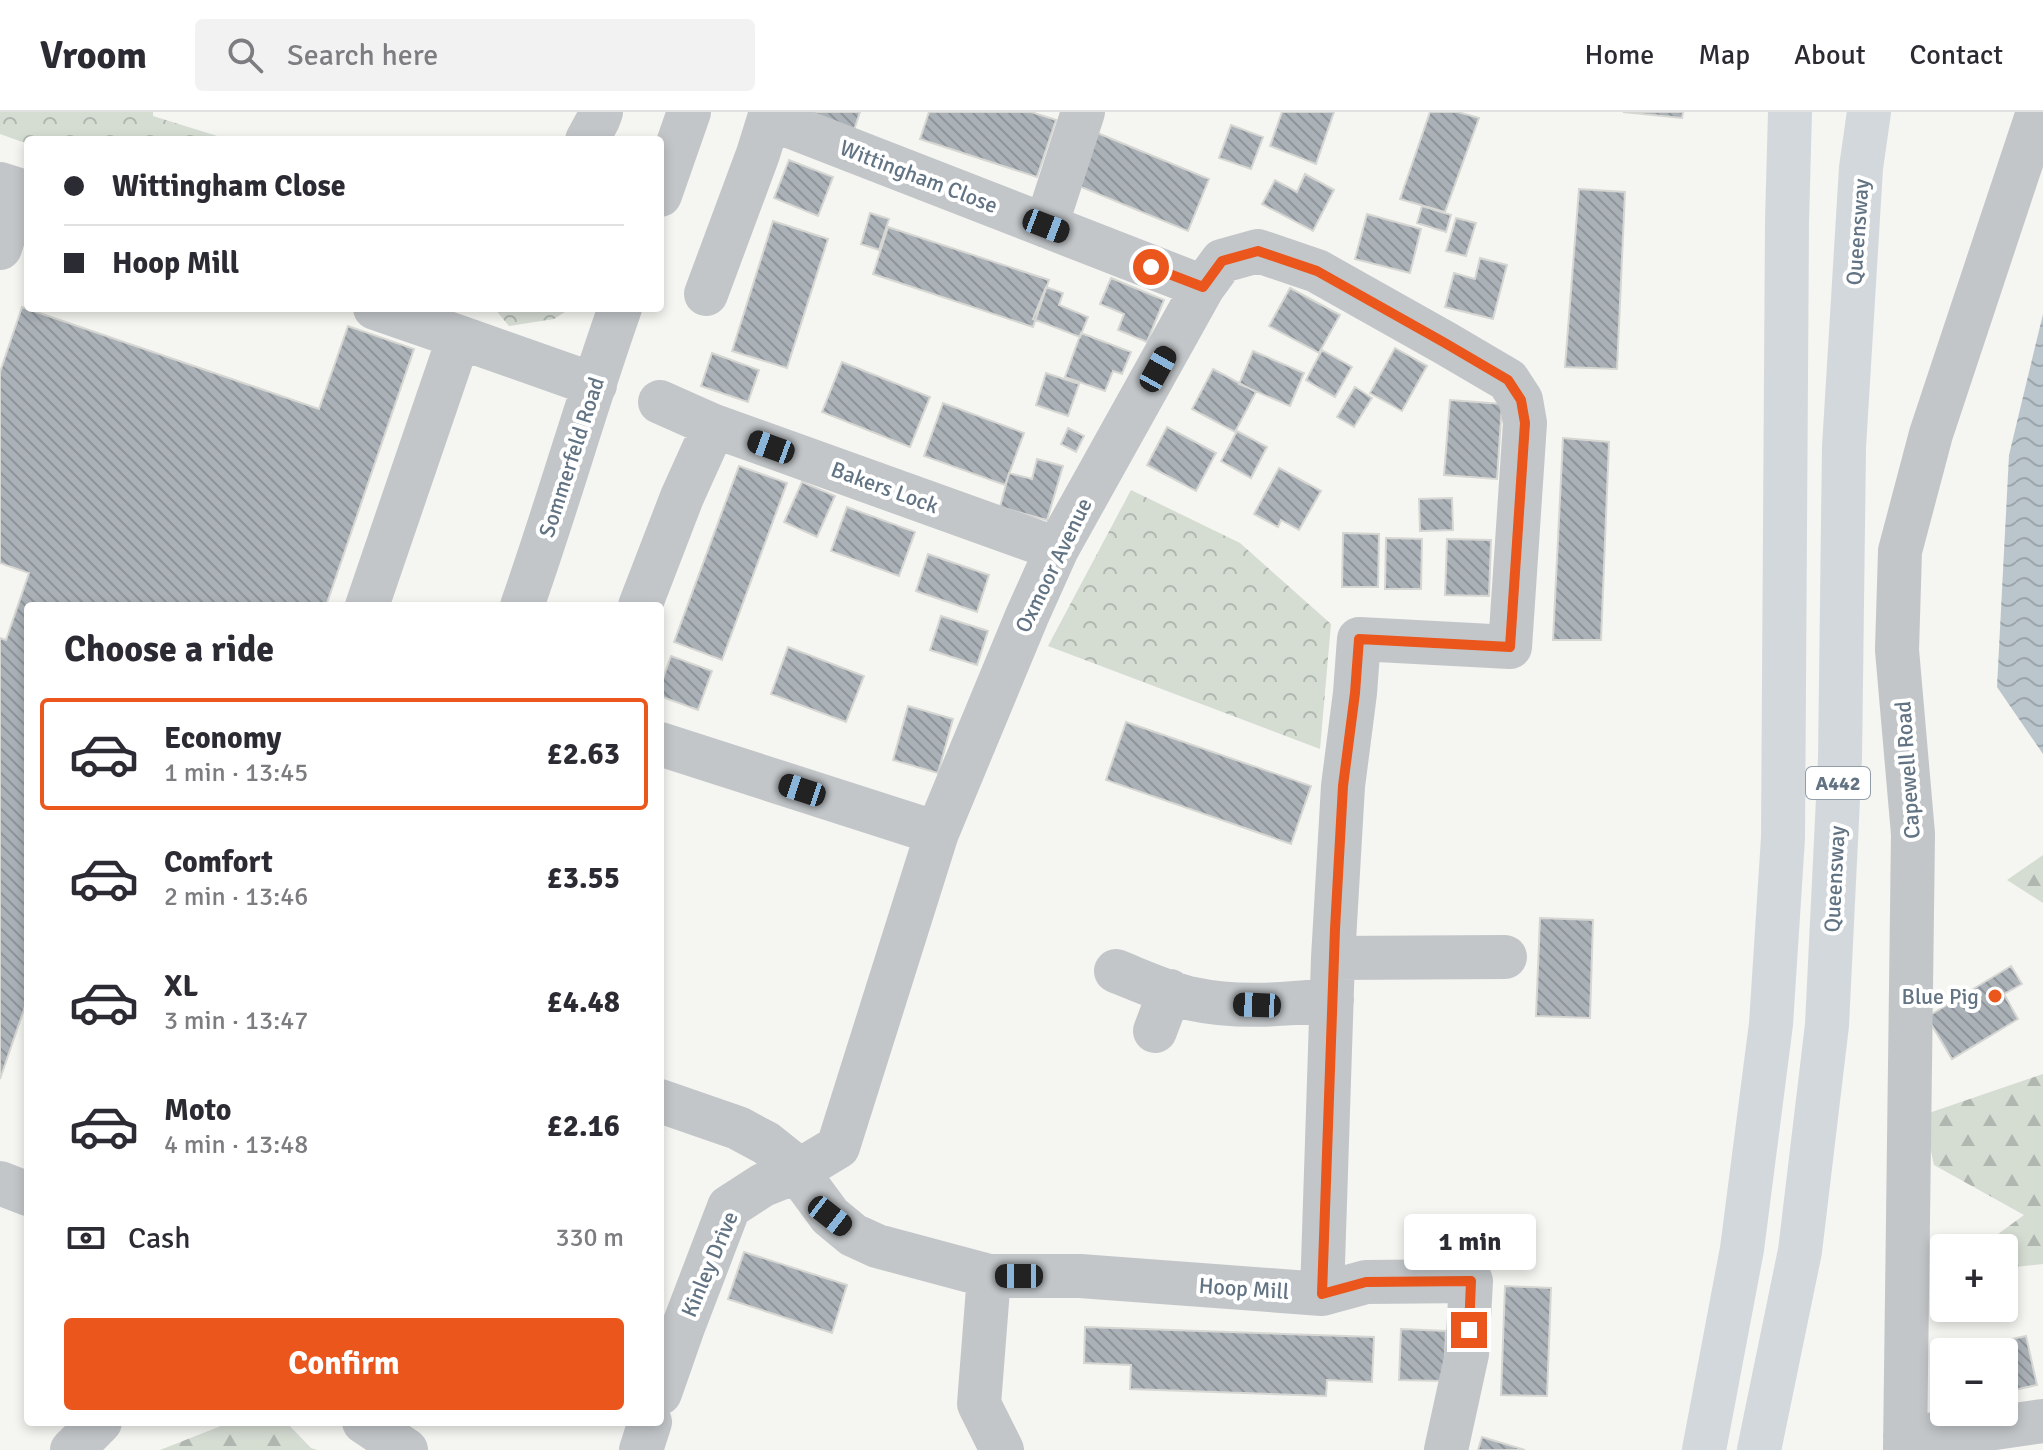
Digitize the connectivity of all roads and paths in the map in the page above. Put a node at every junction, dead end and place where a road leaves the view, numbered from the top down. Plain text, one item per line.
1 (601, 112) edge
2 (689, 112) edge
3 (1083, 112) edge
4 (1790, 112) edge
5 (1869, 112) edge
6 (2038, 112) edge
7 (766, 128) edge
8 (589, 136) edge
9 (664, 184) edge
10 (16, 189) edge
11 (1046, 226) junction
12 (0, 248) edge
13 (1203, 287) junction
14 (706, 294) dead end
15 (387, 312) edge
16 (619, 312) edge
17 (459, 337) junction
18 (595, 385) junction
19 (660, 402) dead end
20 (714, 426) junction
21 (1057, 549) junction
22 (368, 602) edge
23 (523, 602) edge
24 (642, 602) edge
25 (664, 745) edge
26 (937, 833) junction
27 (1505, 957) dead end
28 (1116, 971) dead end
29 (1333, 979) junction
30 (664, 1102) edge
31 (798, 1171) junction
32 (0, 1183) edge
33 (24, 1192) edge
34 (989, 1276) junction
35 (1322, 1294) junction
36 (664, 1382) edge
37 (2043, 1421) edge
38 (96, 1426) edge
39 (370, 1426) edge
40 (649, 1426) edge
41 (1905, 1443) edge
42 (72, 1450) edge
43 (406, 1450) edge
44 (641, 1450) edge
45 (1002, 1450) edge
46 (1446, 1450) edge
47 (1704, 1450) edge
48 (1759, 1450) edge

1 - 8 street
2 - 9 street
3 - 11 street
4 - 47 highway, A442
5 - 48 highway, Queensway / A442
6 - 41 street, Capewell Road
7 - 11 street, Wittingham Close
7 - 14 street
10 - 12 street
11 - 13 street, Wittingham Close
13 - 21 street, Oxmoor Avenue
13 - 29 street, Oxmoor Avenue
15 - 17 street
16 - 18 street, Sommerfeld Road
17 - 18 street
17 - 22 street
18 - 23 street, Sommerfeld Road
19 - 20 street, Bakers Lock
20 - 21 street, Bakers Lock
20 - 24 street
21 - 26 street, Oxmoor Avenue
25 - 26 street
26 - 31 street, Oxmoor Avenue
27 - 29 street
28 - 29 street
29 - 35 street
30 - 31 street, Hoop Mill
31 - 34 street, Hoop Mill
31 - 36 street, Kinley Drive
32 - 33 street
34 - 35 street, Hoop Mill
34 - 45 street
35 - 46 street, Hoop Mill
37 - 41 street
38 - 42 street
39 - 43 street
40 - 44 street

